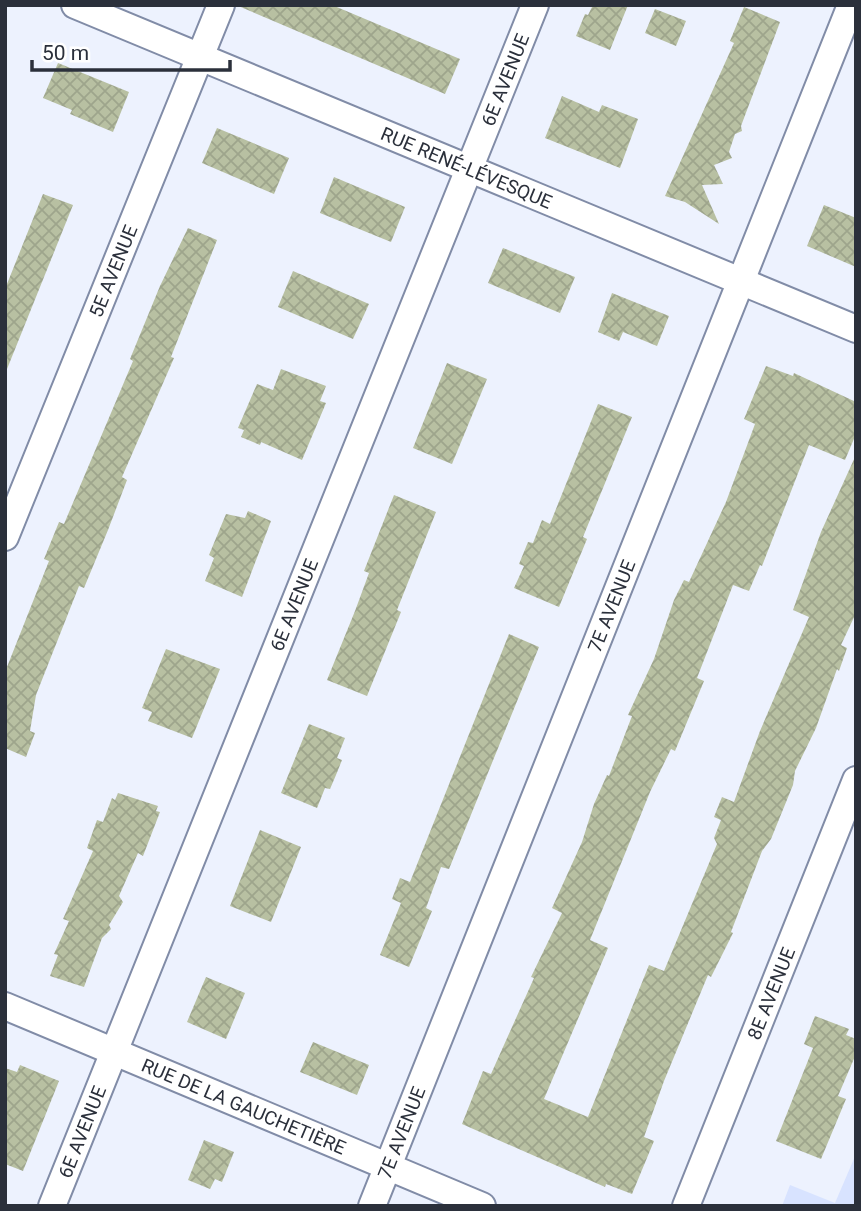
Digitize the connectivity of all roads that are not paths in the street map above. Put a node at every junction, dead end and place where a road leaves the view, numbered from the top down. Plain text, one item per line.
1 (75, 5) edge
2 (221, 5) edge
3 (536, 5) edge
4 (850, 5) edge
5 (200, 58) junction
6 (469, 170) junction
7 (742, 282) junction
8 (856, 329) edge
9 (5, 537) edge
10 (856, 780) edge
11 (5, 1006) edge
12 (113, 1052) junction
13 (388, 1166) junction
14 (52, 1206) edge
15 (372, 1206) edge
16 (482, 1206) edge
17 (685, 1206) edge

1 - 5 street, RUE RENÉ-LÉVESQUE
2 - 5 street, 5E AVENUE
3 - 6 street, 6E AVENUE
4 - 7 street, 7E AVENUE
5 - 6 street, RUE RENÉ-LÉVESQUE
5 - 9 street, 5E AVENUE
6 - 7 street, RUE RENÉ-LÉVESQUE
6 - 12 street, 6E AVENUE
7 - 8 street, RUE RENÉ-LÉVESQUE
7 - 13 street, 7E AVENUE
10 - 17 street, 8E AVENUE
11 - 12 street, RUE DE LA GAUCHETIÈRE
12 - 13 street, RUE DE LA GAUCHETIÈRE
12 - 14 street, 6E AVENUE
13 - 15 street, 7E AVENUE
13 - 16 street, RUE DE LA GAUCHETIÈRE

